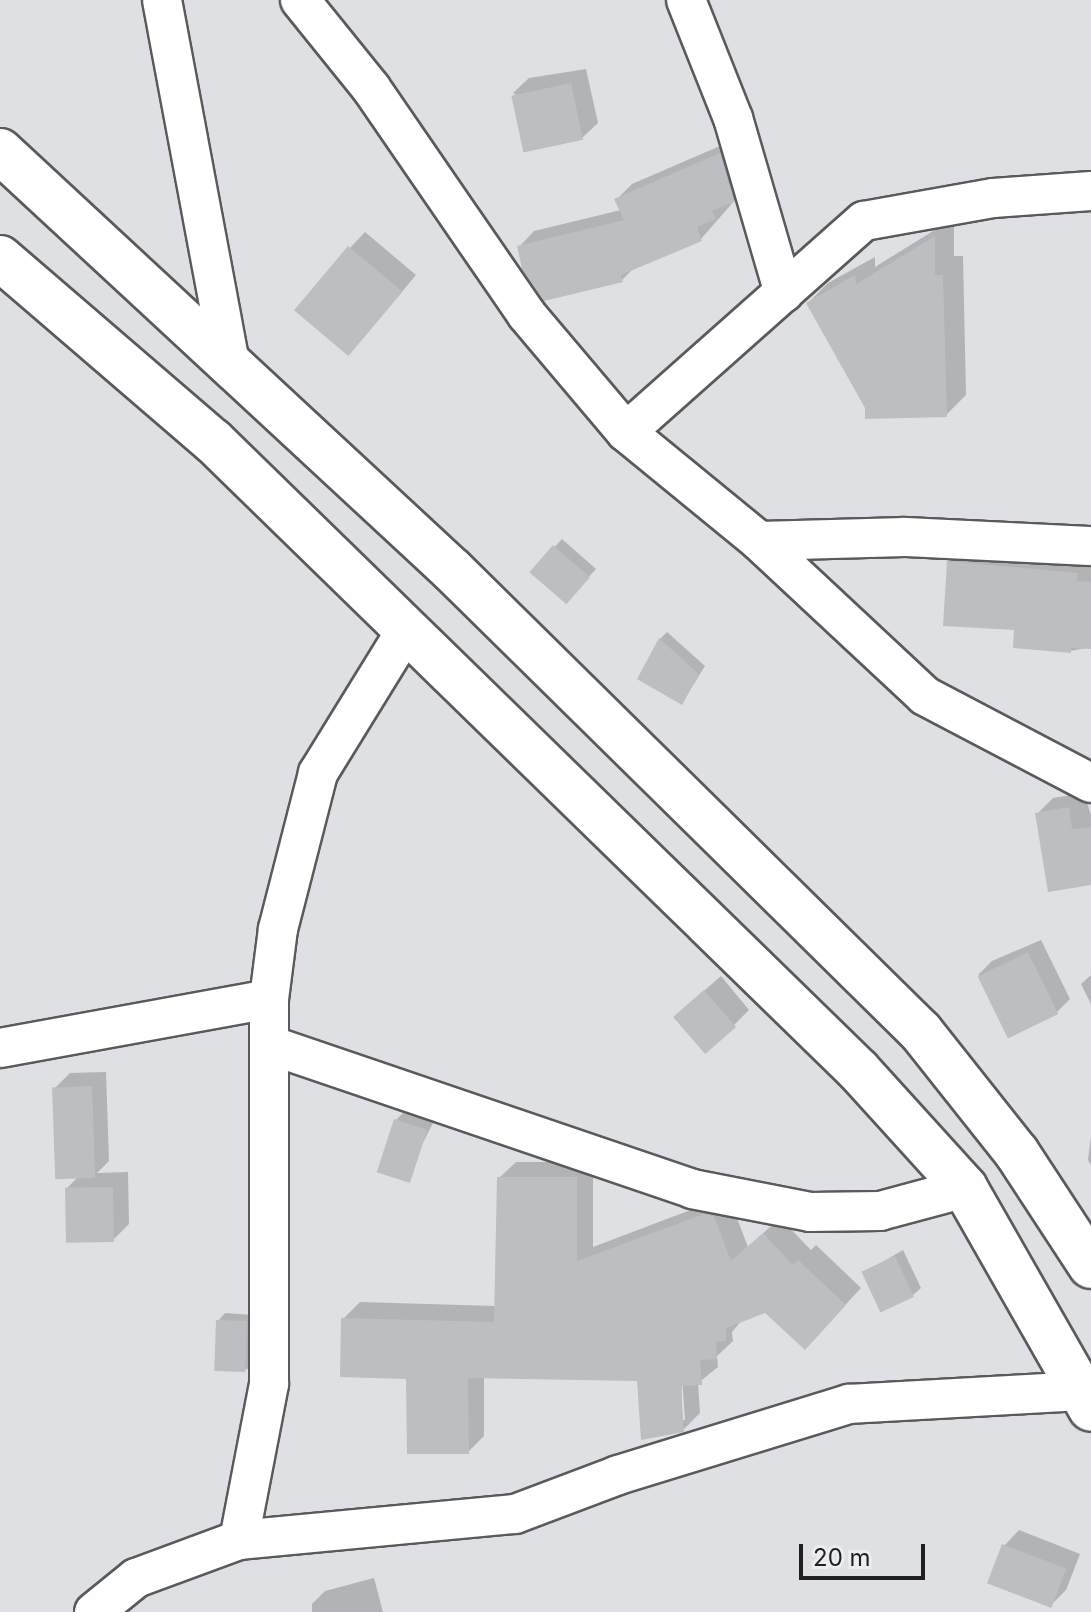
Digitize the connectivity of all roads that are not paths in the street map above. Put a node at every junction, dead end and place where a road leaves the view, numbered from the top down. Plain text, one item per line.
1 (162, 0) edge
2 (300, 0) edge
3 (686, 0) edge
4 (0, 151) edge
5 (1091, 191) edge
6 (0, 258) edge
7 (784, 293) junction
8 (230, 365) junction
9 (626, 432) junction
10 (759, 541) junction
11 (1091, 546) edge
12 (405, 632) junction
13 (1091, 783) edge
14 (269, 999) junction
15 (273, 1046) junction
16 (0, 1048) edge
17 (965, 1188) junction
18 (1091, 1266) edge
19 (1086, 1400) edge
20 (239, 1540) junction
21 (94, 1612) edge

1 - 8 street
2 - 9 street
3 - 7 street
4 - 8 street
5 - 7 street
6 - 12 street
7 - 9 street
8 - 18 street
9 - 10 street
10 - 11 street
10 - 13 street
12 - 14 street
12 - 17 street
14 - 15 street
14 - 16 street
15 - 17 street
15 - 20 street
17 - 19 street
19 - 20 street
20 - 21 street

